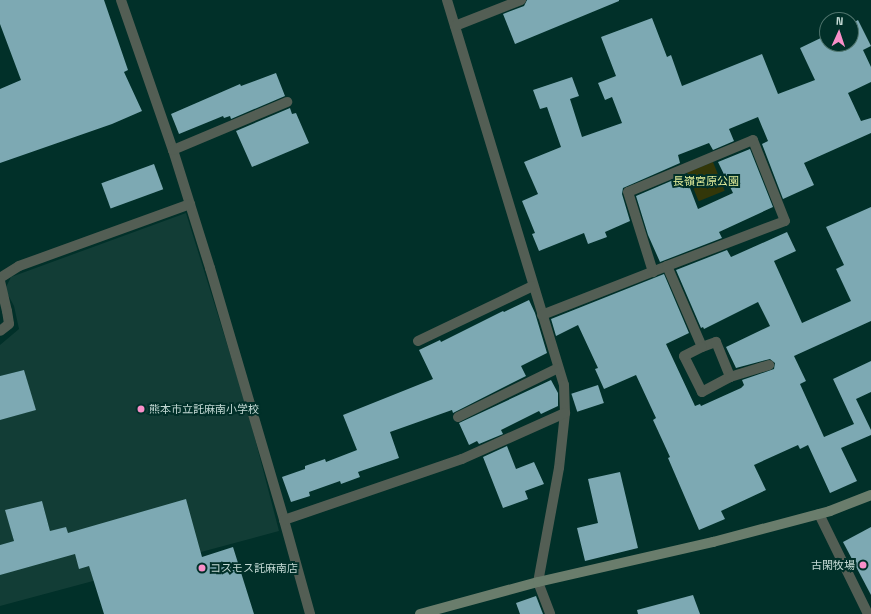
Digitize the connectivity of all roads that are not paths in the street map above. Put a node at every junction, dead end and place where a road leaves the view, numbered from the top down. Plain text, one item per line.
1 (122, 0) edge
2 (447, 0) edge
3 (521, 0) edge
4 (455, 26) junction
5 (287, 102) dead end
6 (173, 150) junction
7 (190, 204) junction
8 (668, 266) junction
9 (653, 272) junction
10 (0, 278) edge
11 (0, 282) edge
12 (533, 286) junction
13 (542, 315) junction
14 (0, 331) edge
15 (418, 341) dead end
16 (702, 347) junction
17 (769, 365) dead end
18 (558, 368) junction
19 (730, 377) junction
20 (565, 413) junction
21 (458, 417) dead end
22 (871, 495) edge
23 (818, 514) junction
24 (284, 520) junction
25 (538, 582) junction
26 (310, 614) edge
27 (420, 614) edge
28 (550, 614) edge
29 (868, 614) edge

1 - 6 street
2 - 4 street
3 - 4 street
4 - 12 street
5 - 6 street
6 - 7 street
7 - 10 street
7 - 24 street
8 - 9 street
8 - 9 street
8 - 16 street
9 - 13 street
11 - 14 street
12 - 13 street
12 - 15 street
13 - 18 street
16 - 19 street
16 - 19 street
17 - 19 street
18 - 20 street
18 - 21 street
20 - 24 street
20 - 25 street
22 - 23 street
23 - 25 street
23 - 29 street
24 - 26 street
25 - 27 street
25 - 28 street

